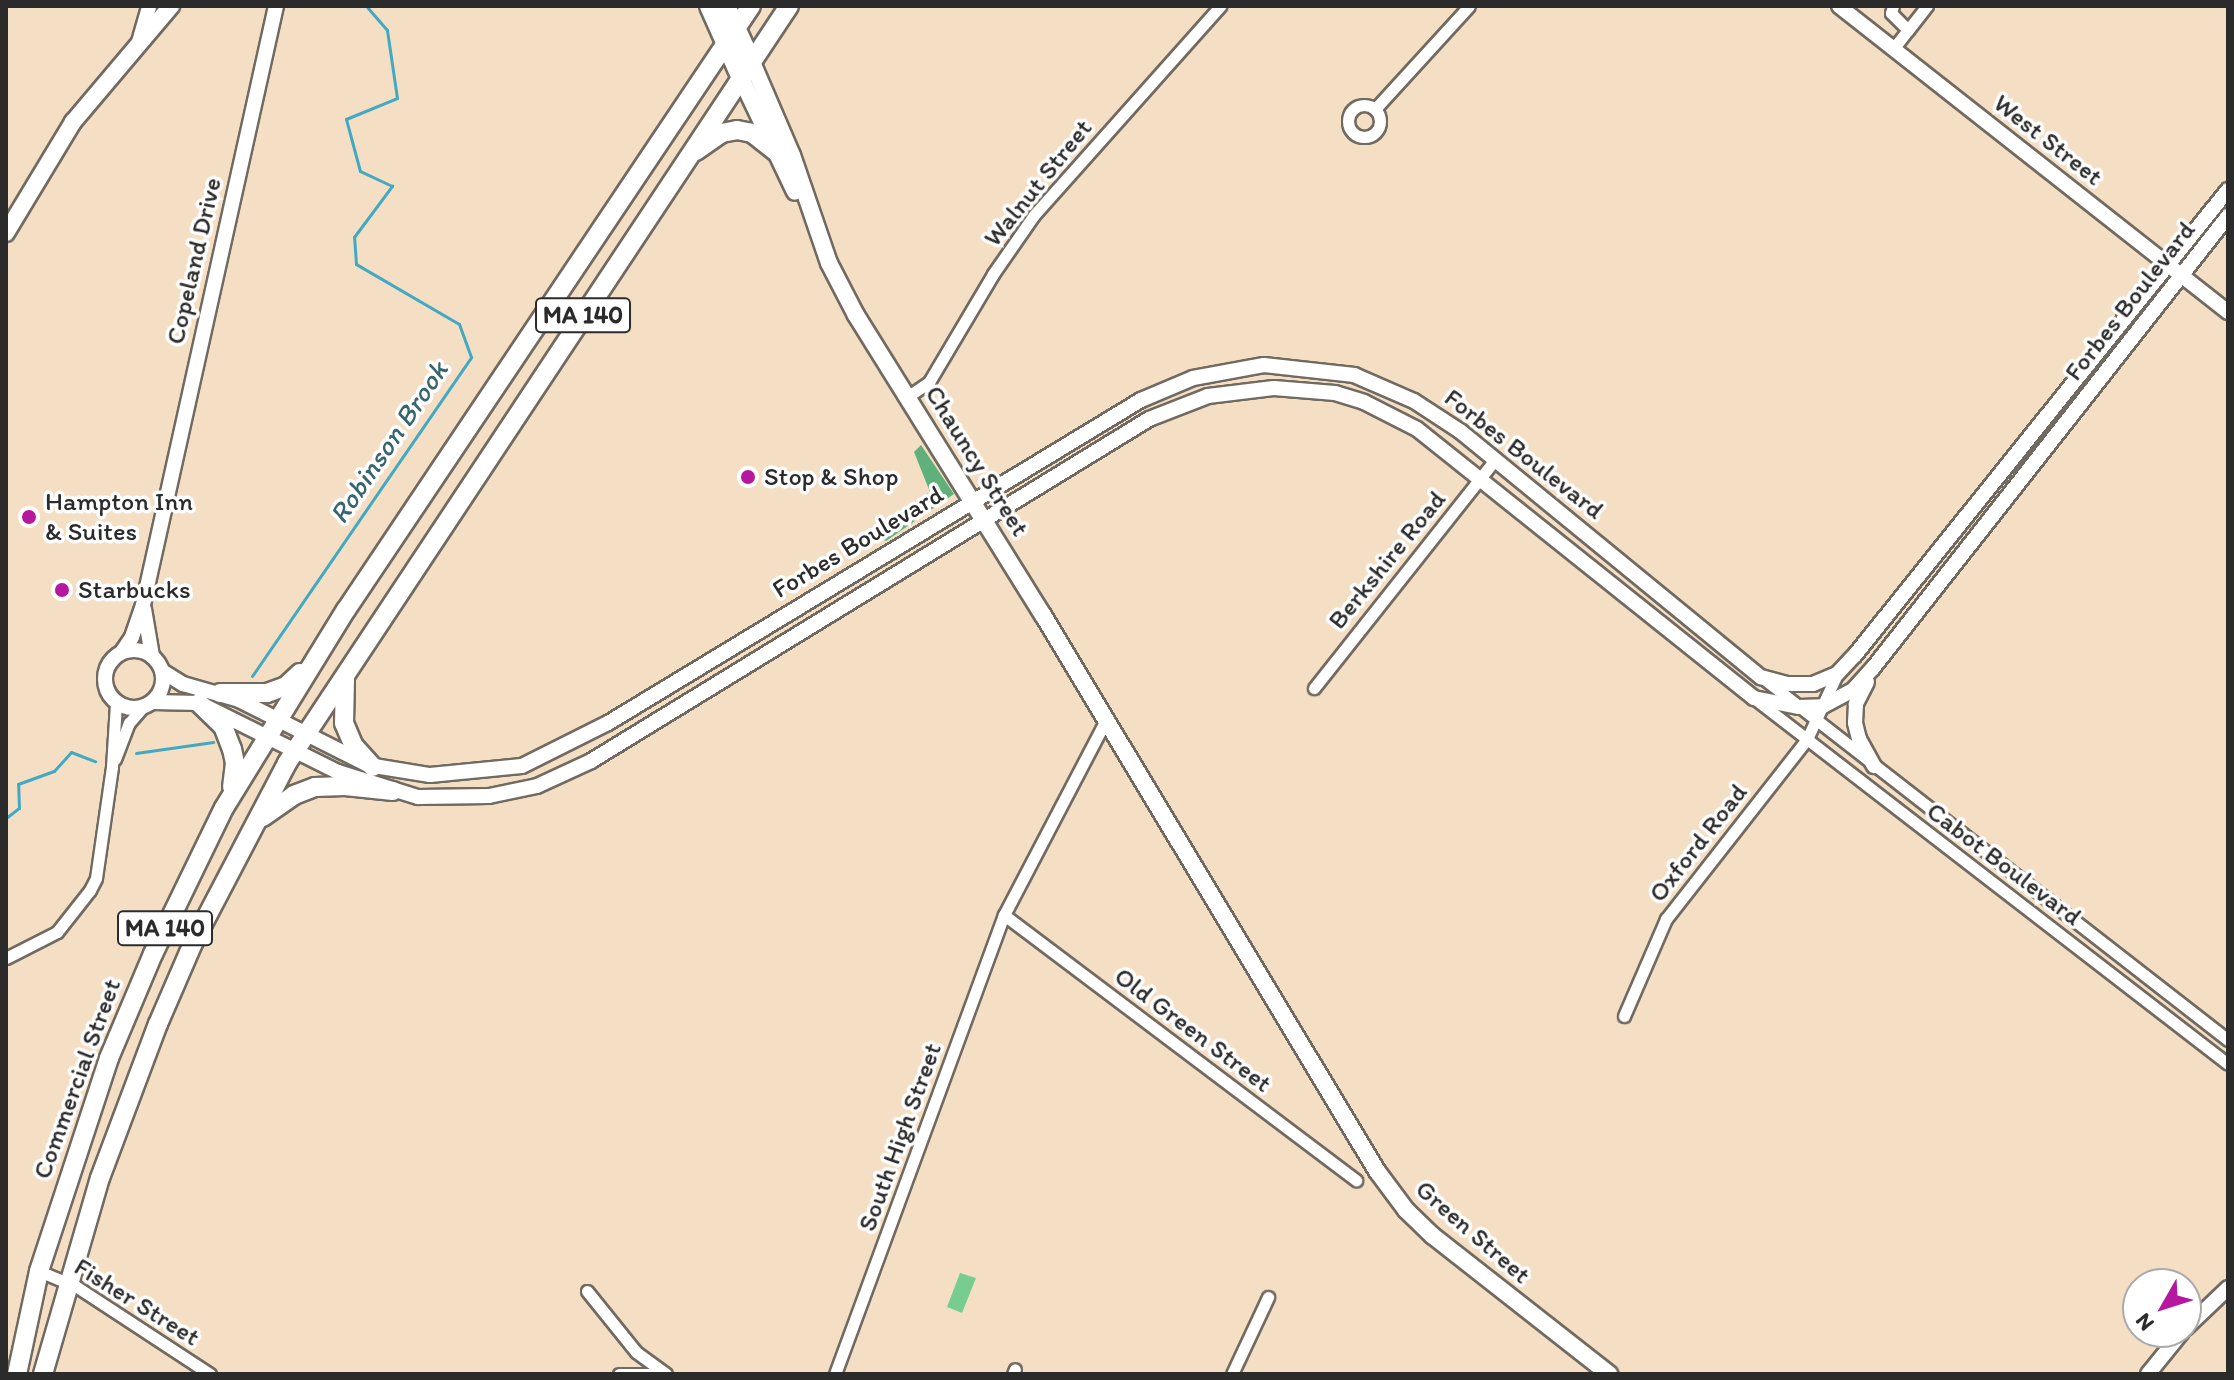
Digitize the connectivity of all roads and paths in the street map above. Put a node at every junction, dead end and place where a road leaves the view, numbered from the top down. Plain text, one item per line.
1 (149, 6) edge
2 (171, 6) edge
3 (276, 6) edge
4 (709, 6) edge
5 (726, 6) edge
6 (751, 6) edge
7 (789, 6) edge
8 (1220, 6) edge
9 (1469, 6) edge
10 (1839, 6) edge
11 (1893, 6) edge
12 (1927, 6) edge
13 (736, 29) junction
14 (1908, 30) junction
15 (139, 42) junction
16 (726, 45) junction
17 (1893, 49) junction
18 (751, 60) junction
19 (740, 76) junction
20 (1375, 109) dead end
21 (776, 152) junction
22 (688, 157) junction
23 (2228, 190) edge
24 (2228, 216) edge
25 (813, 225) junction
26 (6, 233) edge
27 (2169, 266) junction
28 (2181, 275) junction
29 (2228, 312) edge
30 (907, 397) junction
31 (1495, 460) junction
32 (1481, 478) junction
33 (972, 501) junction
34 (983, 519) junction
35 (143, 605) junction
36 (122, 652) junction
37 (152, 656) junction
38 (311, 664) junction
39 (352, 664) junction
40 (1873, 668) junction
41 (162, 671) junction
42 (1837, 674) junction
43 (1761, 677) junction
44 (1314, 688) dead end
45 (220, 693) junction
46 (1754, 698) junction
47 (116, 703) junction
48 (199, 703) junction
49 (148, 705) junction
50 (1823, 706) junction
51 (1799, 707) junction
52 (1106, 720) junction
53 (1816, 721) junction
54 (272, 728) junction
55 (1807, 739) junction
56 (299, 744) junction
57 (1874, 766) junction
58 (112, 767) junction
59 (373, 767) junction
60 (393, 791) junction
61 (229, 799) junction
62 (255, 825) junction
63 (1004, 915) junction
64 (6, 958) edge
65 (1624, 1016) dead end
66 (1283, 1018) joint
67 (2228, 1040) edge
68 (2228, 1064) edge
69 (1356, 1180) dead end
70 (39, 1271) junction
71 (69, 1283) junction
72 (2228, 1288) edge
73 (587, 1291) dead end
74 (1268, 1297) dead end
75 (2202, 1313) edge
76 (2169, 1348) edge
77 (17, 1374) edge
78 (43, 1374) edge
79 (210, 1374) edge
80 (619, 1374) edge
81 (656, 1374) edge
82 (666, 1374) edge
83 (835, 1374) edge
84 (1232, 1374) edge
85 (1609, 1374) edge
86 (2148, 1374) edge

1 - 15 street
2 - 15 main road
3 - 35 street, Copeland Drive
4 - 16 main road, Chauncy Street
5 - 13 main road, Chauncy Street
6 - 13 main road, MA 140
7 - 18 main road, MA 140
8 - 30 street, Walnut Street
9 - 20 street
10 - 17 street, West Street
11 - 14 street
12 - 14 street
13 - 16 main road, MA 140
13 - 18 main road, Chauncy Street
14 - 17 street
15 - 26 main road
16 - 19 main road, Chauncy Street
16 - 38 main road, Commercial Street / MA 140
17 - 27 street, West Street
18 - 19 main road, MA 140
18 - 25 main road, Chauncy Street
19 - 21 main road, Chauncy Street
19 - 22 main road, MA 140
21 - 22 main road
21 - 25 main road, Chauncy Street
22 - 39 main road, MA 140
23 - 27 street, Forbes Boulevard
24 - 28 street, Forbes Boulevard
25 - 30 main road, Chauncy Street
27 - 28 street, West Street
27 - 42 street, Forbes Boulevard
28 - 29 street, West Street
28 - 40 street, Forbes Boulevard
30 - 33 main road, Chauncy Street
31 - 32 street, Berkshire Road
31 - 33 street, Forbes Boulevard
31 - 43 street, Forbes Boulevard
32 - 34 street, Forbes Boulevard
32 - 44 street, Berkshire Road
32 - 46 street, Forbes Boulevard
33 - 34 main road, Chauncy Street
33 - 59 street, Forbes Boulevard
34 - 52 main road, Chauncy Street
34 - 60 street, Forbes Boulevard
35 - 36 street
35 - 37 street
36 - 37 street
36 - 47 street
37 - 41 street
38 - 45 main road
38 - 54 main road, Commercial Street / MA 140
39 - 56 main road, MA 140
39 - 59 main road
40 - 50 street, Forbes Boulevard
40 - 57 street
41 - 45 street, Forbes Boulevard
41 - 49 street
42 - 43 street, Forbes Boulevard
42 - 50 street, Forbes Boulevard
43 - 51 street, Cabot Boulevard
45 - 54 street, Forbes Boulevard
46 - 51 street, Forbes Boulevard
46 - 55 street, Cabot Boulevard
47 - 49 street
47 - 58 street
48 - 49 street, Forbes Boulevard
48 - 54 street, Forbes Boulevard
48 - 61 main road
49 - 58 street
50 - 51 street, Forbes Boulevard
50 - 53 street, Oxford Road
51 - 53 street, Cabot Boulevard
52 - 63 street
52 - 66 main road, Chauncy Street
53 - 55 street, Oxford Road
53 - 57 street, Cabot Boulevard
54 - 56 street, Forbes Boulevard
54 - 61 main road, Commercial Street / MA 140
55 - 65 street, Oxford Road
55 - 68 street, Cabot Boulevard
56 - 59 street, Forbes Boulevard
56 - 60 street, Forbes Boulevard
56 - 62 main road, MA 140
57 - 67 street, Cabot Boulevard
58 - 64 street
60 - 62 main road
61 - 70 main road, Commercial Street / MA 140
62 - 71 main road, MA 140
63 - 69 street, Old Green Street
63 - 83 street, South High Street
66 - 85 main road, Green Street
70 - 71 street, Fisher Street
70 - 77 main road, Commercial Street / MA 140
71 - 78 main road, MA 140
71 - 79 street, Fisher Street
72 - 75 street
73 - 82 street
74 - 84 street
76 - 86 street
80 - 81 street

